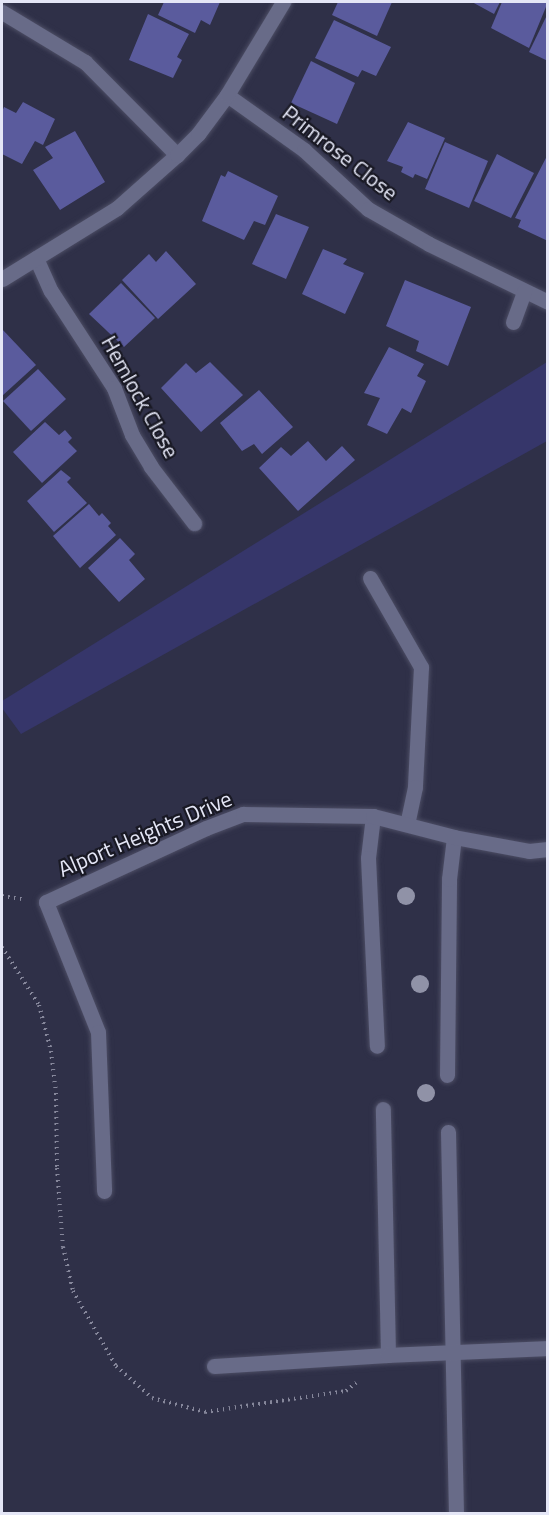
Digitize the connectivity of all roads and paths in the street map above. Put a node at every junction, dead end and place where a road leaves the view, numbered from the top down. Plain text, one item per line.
1 (283, 2) edge
2 (2, 12) edge
3 (227, 95) junction
4 (177, 155) junction
5 (36, 258) junction
6 (2, 279) edge
7 (524, 291) junction
8 (548, 302) edge
9 (513, 322) dead end
10 (194, 523) dead end
11 (370, 578) dead end
12 (373, 816) junction
13 (406, 824) junction
14 (454, 837) junction
15 (548, 849) edge
16 (2, 946) edge
17 (377, 1046) dead end
18 (447, 1075) dead end
19 (383, 1109) dead end
20 (448, 1132) dead end
21 (104, 1191) dead end
22 (548, 1348) edge
23 (453, 1353) junction
24 (388, 1355) junction
25 (214, 1366) dead end
26 (456, 1514) edge

1 - 3 street
2 - 4 street
3 - 4 street
3 - 7 street, Primrose Close
4 - 5 street
5 - 6 street
5 - 10 street, Hemlock Close
7 - 8 street, Primrose Close
7 - 9 street
11 - 13 street
12 - 13 street, Alport Heights Drive
12 - 17 street
12 - 21 street, Alport Heights Drive
13 - 14 street, Alport Heights Drive
14 - 15 street, Alport Heights Drive
14 - 18 street
16 - 24 path
19 - 24 street
20 - 23 street
22 - 23 street
23 - 24 street
23 - 26 street
24 - 25 street

